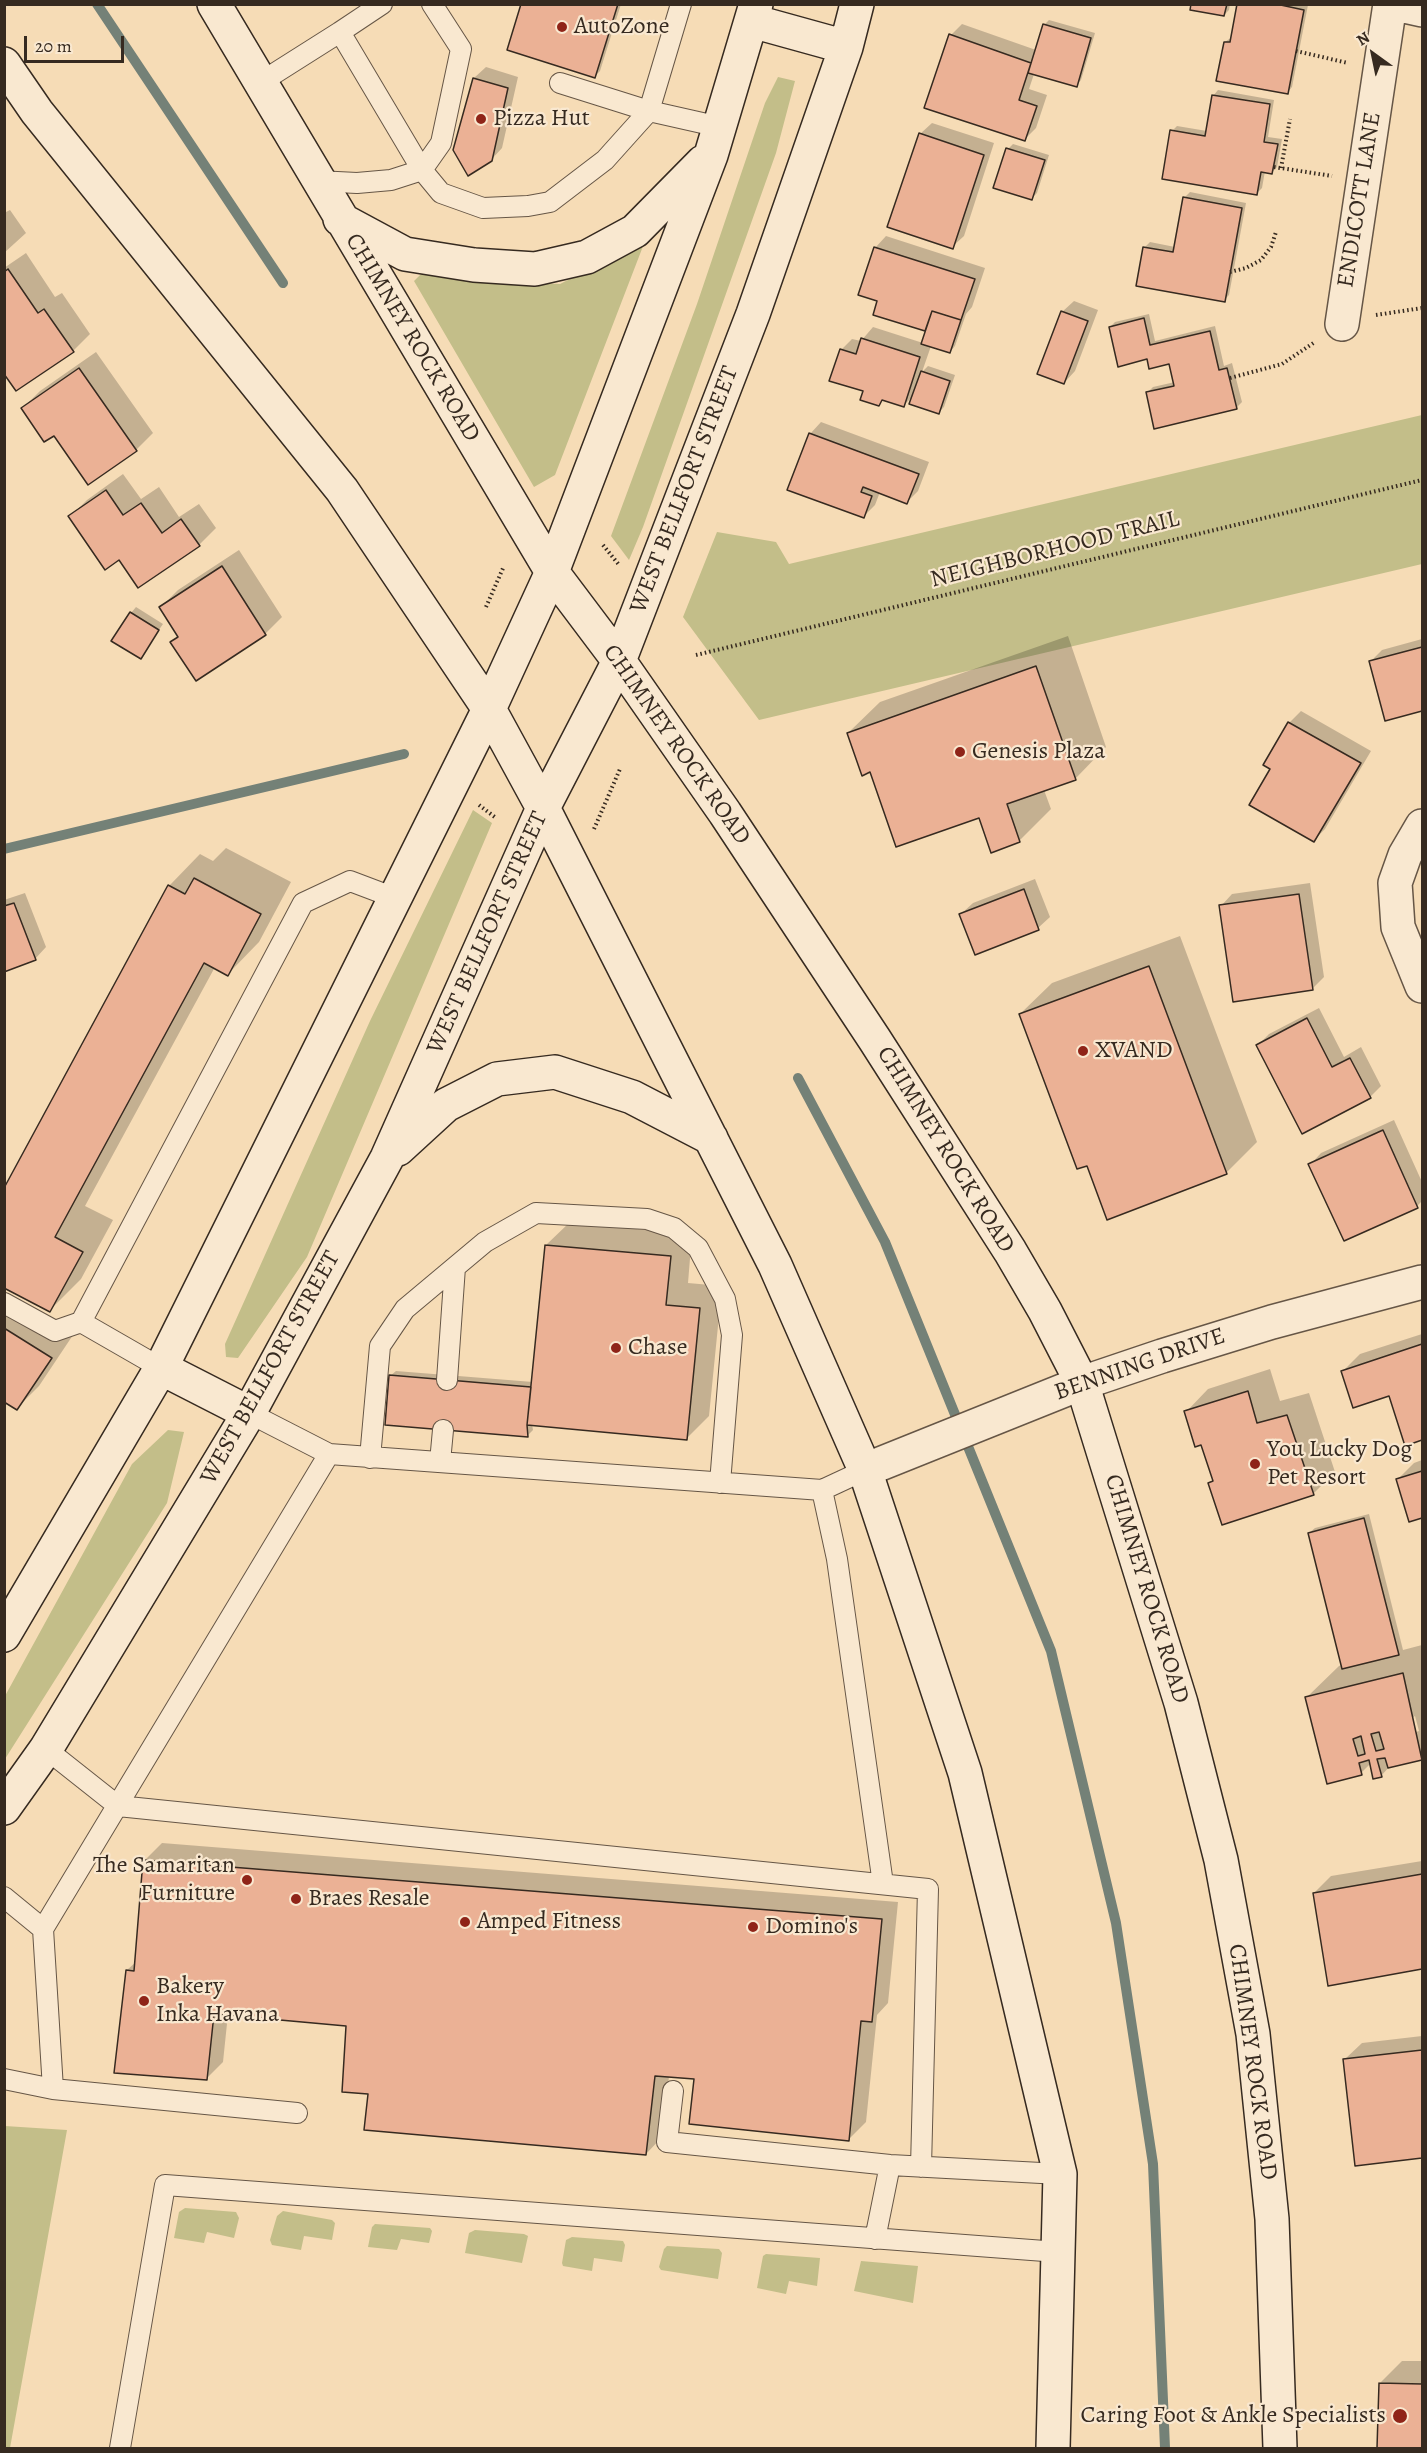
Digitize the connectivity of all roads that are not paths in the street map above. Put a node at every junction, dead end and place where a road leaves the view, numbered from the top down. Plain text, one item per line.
1 (214, 4) edge
2 (382, 4) edge
3 (432, 4) edge
4 (681, 4) edge
5 (857, 4) edge
6 (1390, 4) edge
7 (1395, 4) edge
8 (1422, 10) edge
9 (754, 13) edge
10 (340, 32) junction
11 (846, 47) junction
12 (4, 64) edge
13 (261, 82) junction
14 (560, 83) dead end
15 (649, 111) junction
16 (715, 141) junction
17 (422, 170) junction
18 (317, 181) junction
19 (340, 219) junction
20 (1342, 324) road end
21 (552, 572) junction
22 (619, 661) junction
23 (489, 709) junction
24 (543, 808) junction
25 (1421, 827) edge
26 (395, 898) junction
27 (1422, 986) edge
28 (711, 1138) junction
29 (387, 1158) junction
30 (455, 1267) junction
31 (1422, 1282) edge
32 (4, 1304) edge
33 (81, 1322) junction
34 (161, 1368) junction
35 (447, 1380) dead end
36 (1082, 1383) junction
37 (249, 1413) junction
38 (443, 1430) dead end
39 (329, 1454) junction
40 (370, 1458) junction
41 (440, 1462) junction
42 (865, 1470) junction
43 (720, 1483) junction
44 (822, 1490) junction
45 (4, 1635) edge
46 (46, 1749) junction
47 (118, 1806) junction
48 (4, 1808) edge
49 (883, 1884) junction
50 (4, 1897) edge
51 (44, 1929) junction
52 (4, 2079) edge
53 (53, 2089) junction
54 (673, 2091) dead end
55 (297, 2113) dead end
56 (890, 2165) junction
57 (921, 2167) junction
58 (1060, 2174) junction
59 (875, 2239) junction
60 (1058, 2252) junction
61 (120, 2448) edge
62 (1053, 2448) edge
63 (1280, 2448) edge

1 - 13 main road, CHIMNEY ROCK ROAD
2 - 10 lane
3 - 17 lane
4 - 15 lane
5 - 11 main road, WEST BELLFORT STREET
6 - 20 main road, ENDICOTT LANE
7 - 8 main road
9 - 11 main road
9 - 16 main road
10 - 13 lane
10 - 17 lane
11 - 22 main road, WEST BELLFORT STREET
12 - 23 main road
13 - 18 main road, CHIMNEY ROCK ROAD
14 - 15 lane
15 - 16 lane
15 - 17 lane
16 - 19 main road
16 - 21 main road
17 - 18 lane
18 - 19 main road, CHIMNEY ROCK ROAD
19 - 21 main road, CHIMNEY ROCK ROAD
21 - 22 main road, CHIMNEY ROCK ROAD
21 - 23 main road
22 - 24 main road, WEST BELLFORT STREET
22 - 36 main road, CHIMNEY ROCK ROAD
23 - 24 main road
23 - 26 main road
24 - 28 main road
24 - 29 main road, WEST BELLFORT STREET
25 - 27 main road
26 - 33 lane
26 - 34 main road
28 - 29 main road
28 - 42 main road
29 - 37 main road, WEST BELLFORT STREET
30 - 35 lane
30 - 40 lane
30 - 43 lane
31 - 36 main road, BENNING DRIVE
32 - 33 lane
33 - 34 lane
34 - 37 main road
34 - 45 main road
36 - 42 main road, BENNING DRIVE
36 - 63 main road, CHIMNEY ROCK ROAD
37 - 39 lane
37 - 46 main road, WEST BELLFORT STREET
38 - 41 lane
39 - 40 lane
39 - 47 lane
40 - 41 lane
41 - 43 lane
42 - 44 lane
42 - 58 main road
43 - 44 lane
44 - 49 lane
46 - 47 lane
46 - 48 main road, WEST BELLFORT STREET
47 - 49 lane
47 - 51 lane
49 - 57 lane
50 - 51 lane
51 - 53 lane
52 - 53 lane
53 - 55 lane
54 - 56 lane
56 - 57 lane
56 - 59 lane
57 - 58 lane
58 - 60 main road
59 - 60 lane
59 - 61 lane
60 - 62 main road

